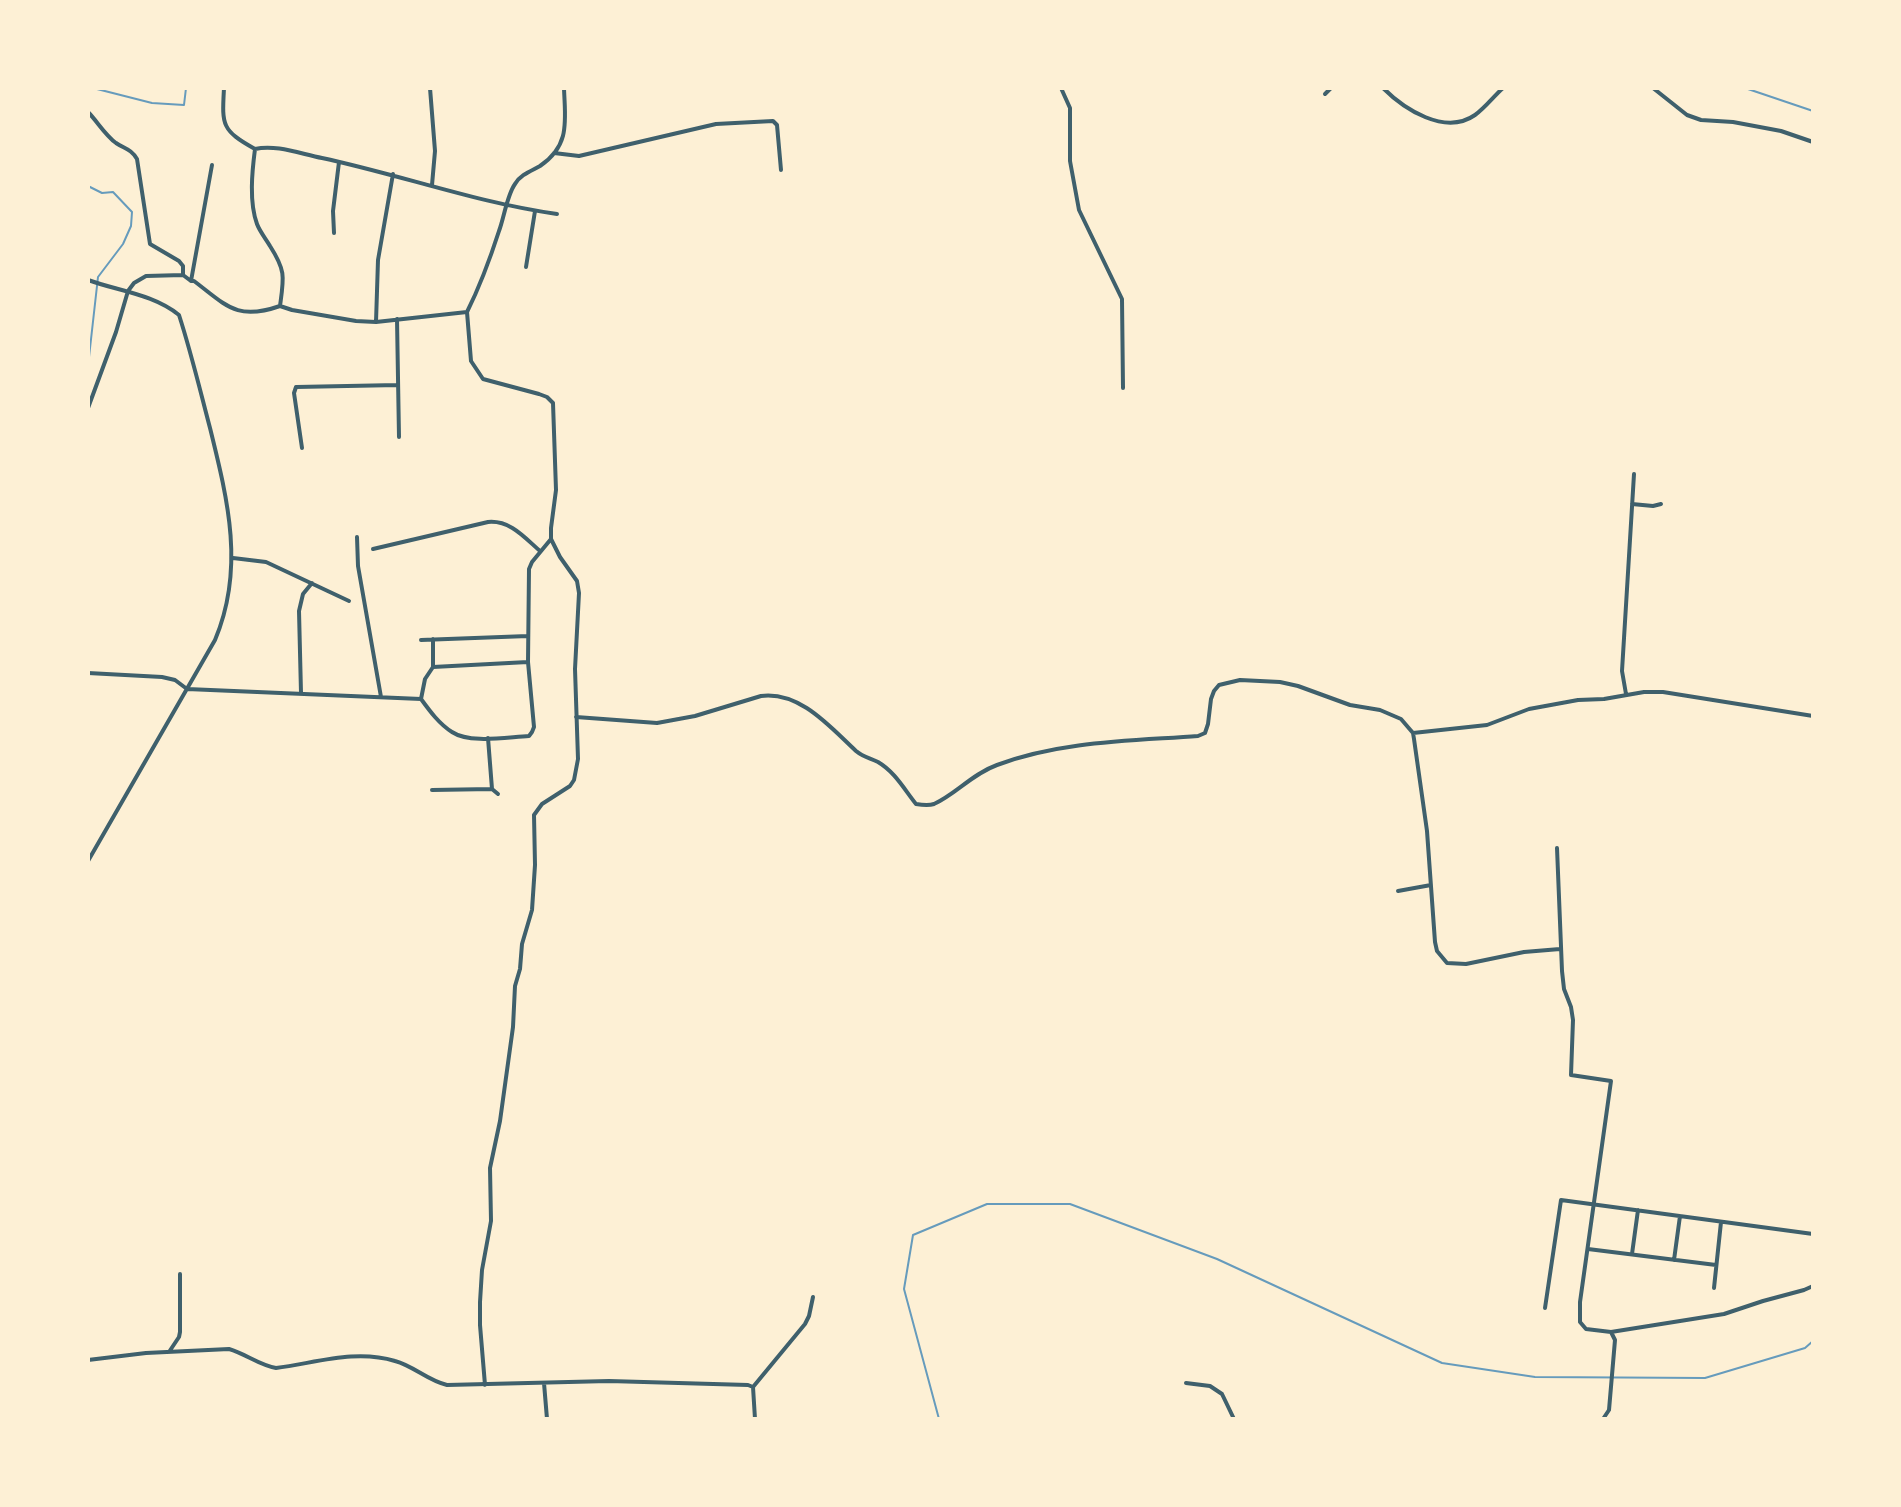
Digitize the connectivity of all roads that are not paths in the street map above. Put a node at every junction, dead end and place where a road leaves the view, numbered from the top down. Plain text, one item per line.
1 (224, 88) edge
2 (430, 88) edge
3 (564, 88) edge
4 (1061, 88) edge
5 (1331, 88) edge
6 (1383, 88) edge
7 (1503, 88) edge
8 (1653, 88) edge
9 (1325, 94) dead end
10 (88, 112) edge
11 (1813, 142) edge
12 (255, 149) junction
13 (554, 153) junction
14 (339, 162) junction
15 (212, 165) dead end
16 (781, 170) dead end
17 (393, 174) junction
18 (432, 185) junction
19 (508, 205) junction
20 (535, 211) junction
21 (557, 214) dead end
22 (334, 233) dead end
23 (526, 267) dead end
24 (183, 275) junction
25 (88, 280) edge
26 (191, 281) junction
27 (128, 291) junction
28 (280, 306) junction
29 (467, 312) junction
30 (397, 319) junction
31 (376, 322) junction
32 (398, 385) junction
33 (1123, 388) dead end
34 (88, 408) edge
35 (399, 437) dead end
36 (302, 448) dead end
37 (1634, 474) dead end
38 (1632, 504) junction
39 (1661, 504) dead end
40 (357, 537) dead end
41 (551, 539) junction
42 (373, 549) dead end
43 (540, 551) junction
44 (233, 558) junction
45 (312, 583) junction
46 (349, 601) dead end
47 (528, 636) junction
48 (433, 639) junction
49 (421, 640) dead end
50 (528, 662) junction
51 (433, 667) junction
52 (88, 673) edge
53 (187, 689) junction
54 (301, 693) junction
55 (1626, 694) junction
56 (381, 697) junction
57 (421, 699) junction
58 (1813, 716) edge
59 (576, 717) junction
60 (1413, 733) junction
61 (488, 738) junction
62 (492, 789) junction
63 (432, 790) dead end
64 (498, 794) dead end
65 (1557, 848) dead end
66 (88, 861) edge
67 (1431, 885) junction
68 (1398, 891) dead end
69 (1560, 949) junction
70 (1594, 1205) junction
71 (1638, 1210) junction
72 (1680, 1216) junction
73 (1721, 1222) junction
74 (1813, 1234) edge
75 (1588, 1249) junction
76 (1632, 1254) junction
77 (1674, 1260) junction
78 (1716, 1265) junction
79 (180, 1274) dead end
80 (1813, 1286) edge
81 (1714, 1288) dead end
82 (813, 1297) dead end
83 (1545, 1308) dead end
84 (1611, 1332) junction
85 (169, 1352) junction
86 (88, 1360) edge
87 (544, 1383) junction
88 (1186, 1383) dead end
89 (485, 1385) junction
90 (753, 1387) junction
91 (547, 1419) edge
92 (755, 1419) edge
93 (1234, 1419) edge
94 (1603, 1419) edge

1 - 12 street
2 - 18 street
3 - 13 street
4 - 33 street
5 - 9 street
6 - 7 street
8 - 11 street
10 - 24 street
12 - 14 street
12 - 28 street
13 - 16 street
13 - 19 street
14 - 17 street
14 - 22 street
15 - 26 street
17 - 18 street
17 - 31 street
18 - 19 street
19 - 20 street
19 - 29 street
20 - 21 street
20 - 23 street
24 - 26 street
24 - 27 street
25 - 27 street
26 - 28 street
27 - 34 street
27 - 44 street
28 - 31 street
29 - 30 street
29 - 41 street
30 - 31 street
30 - 32 street
32 - 35 street
32 - 36 street
37 - 38 street
38 - 39 street
38 - 55 street
40 - 56 street
41 - 43 street
41 - 59 street
42 - 43 street
43 - 47 street
44 - 45 street
44 - 53 street
45 - 46 street
45 - 54 street
47 - 48 street
47 - 50 street
48 - 49 street
48 - 51 street
50 - 51 street
50 - 61 street
51 - 57 street
52 - 53 street
53 - 54 street
53 - 66 street
54 - 56 street
55 - 58 street
55 - 60 street
56 - 57 street
57 - 61 street
59 - 60 street
59 - 89 street
60 - 67 street
61 - 62 street
62 - 63 street
62 - 64 street
65 - 69 street
67 - 68 street
67 - 69 street
69 - 70 street
70 - 71 street
70 - 75 street
70 - 83 street
71 - 72 street
71 - 76 street
72 - 73 street
72 - 77 street
73 - 74 street
73 - 78 street
75 - 76 street
75 - 84 street
76 - 77 street
77 - 78 street
78 - 81 street
79 - 85 street
80 - 84 street
82 - 90 street
84 - 94 street
85 - 86 street
85 - 89 street
87 - 89 street
87 - 90 street
87 - 91 street
88 - 93 street
90 - 92 street

